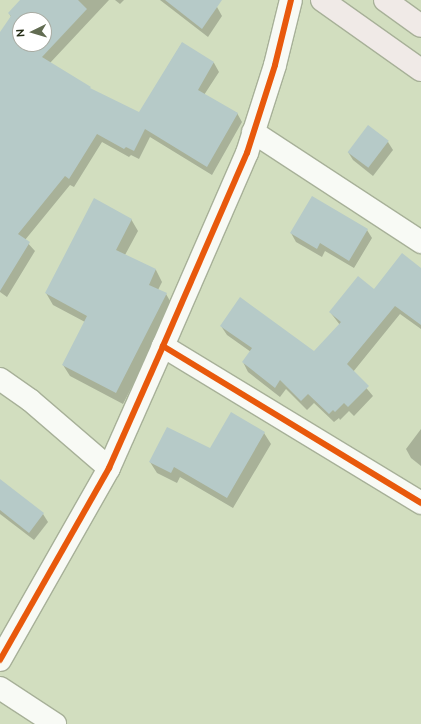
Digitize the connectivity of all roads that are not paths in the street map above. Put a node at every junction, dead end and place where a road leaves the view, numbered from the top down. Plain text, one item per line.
1 (291, 0) edge
2 (322, 0) edge
3 (385, 0) edge
4 (421, 26) edge
5 (421, 70) edge
6 (253, 132) junction
7 (421, 242) edge
8 (163, 346) junction
9 (0, 379) edge
10 (108, 468) junction
11 (421, 503) edge
12 (0, 660) edge
13 (0, 688) edge
14 (55, 724) edge

1 - 6 street
2 - 5 main road
3 - 4 main road
6 - 7 street
6 - 8 street
8 - 10 street
8 - 11 street
9 - 10 street
10 - 12 street
13 - 14 street

